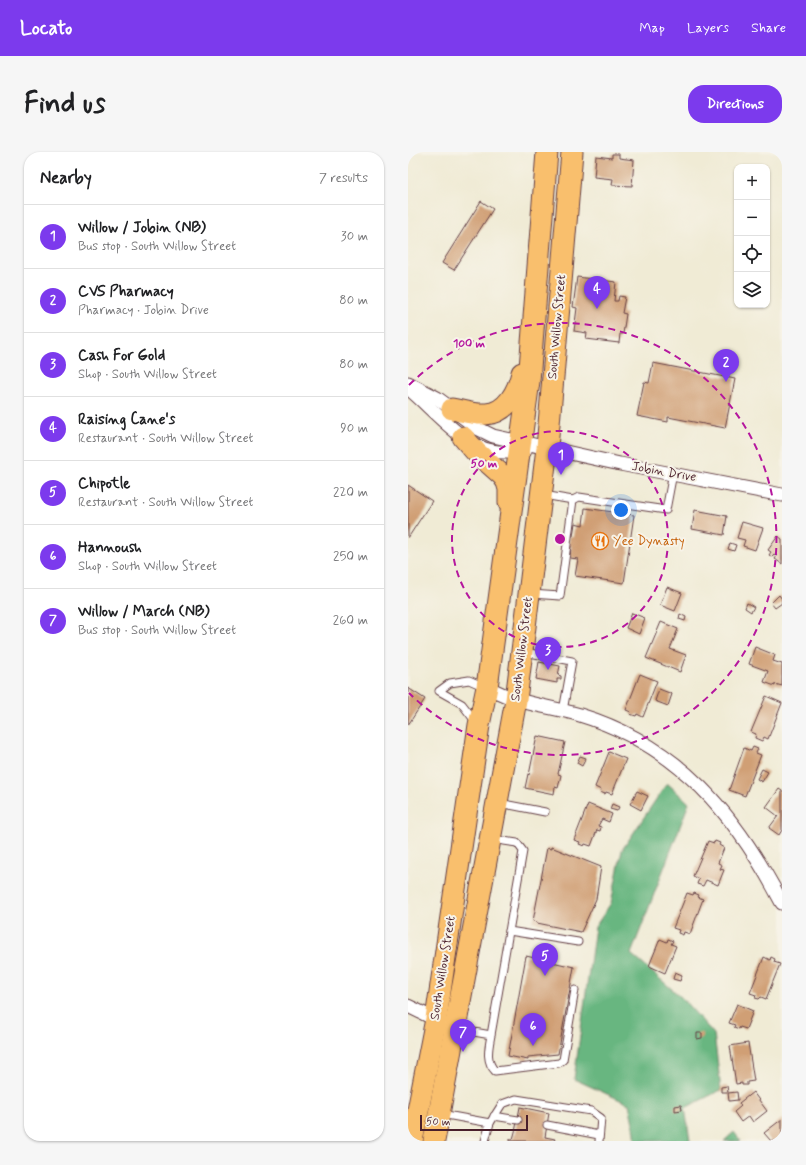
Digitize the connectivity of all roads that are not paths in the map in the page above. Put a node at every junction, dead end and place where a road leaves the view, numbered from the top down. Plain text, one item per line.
1 (547, 152) edge
2 (572, 152) edge
3 (534, 319) junction
4 (408, 383) edge
5 (408, 388) edge
6 (452, 409) junction
7 (463, 437) junction
8 (520, 447) junction
9 (547, 448) junction
10 (673, 473) junction
11 (541, 495) junction
12 (782, 495) edge
13 (573, 500) junction
14 (509, 526) junction
15 (529, 594) junction
16 (522, 652) junction
17 (487, 688) junction
18 (516, 700) junction
19 (563, 711) junction
20 (479, 725) junction
21 (497, 802) junction
22 (545, 812) dead end
23 (490, 839) junction
24 (782, 903) edge
25 (509, 931) junction
26 (578, 942) dead end
27 (575, 990) dead end
28 (408, 1006) edge
29 (436, 1019) junction
30 (455, 1029) junction
31 (491, 1035) junction
32 (439, 1114) junction
33 (494, 1116) junction
34 (518, 1120) dead end
35 (490, 1123) junction
36 (547, 1125) dead end
37 (599, 1138) edge
38 (412, 1141) edge
39 (434, 1141) edge
40 (485, 1141) edge

1 - 3 main road, South Willow Street
2 - 9 main road, South Willow Street
3 - 6 main road
3 - 8 main road, South Willow Street
4 - 6 street
5 - 7 street
6 - 8 street
7 - 8 street
7 - 14 main road
8 - 9 street, Jobin Drive
8 - 14 main road, South Willow Street
9 - 10 street, Jobin Drive
9 - 11 main road, South Willow Street
10 - 12 street, Jobin Drive
10 - 13 lane
11 - 13 lane
11 - 15 main road, South Willow Street
13 - 15 lane
14 - 17 main road, South Willow Street
15 - 16 main road, South Willow Street
16 - 18 main road, South Willow Street
16 - 19 lane
17 - 18 street
17 - 20 main road, South Willow Street
17 - 20 lane
18 - 19 street
18 - 21 main road, South Willow Street
19 - 24 street
20 - 29 main road, South Willow Street
21 - 22 lane
21 - 23 main road, South Willow Street
23 - 25 lane
23 - 30 main road, South Willow Street
25 - 26 lane
25 - 31 lane
27 - 31 lane
28 - 29 street
29 - 30 street
29 - 38 main road, South Willow Street
30 - 31 lane
30 - 32 main road, South Willow Street
32 - 35 lane
32 - 39 main road, South Willow Street
33 - 34 lane
33 - 35 lane
33 - 37 lane
35 - 40 lane
36 - 37 lane

